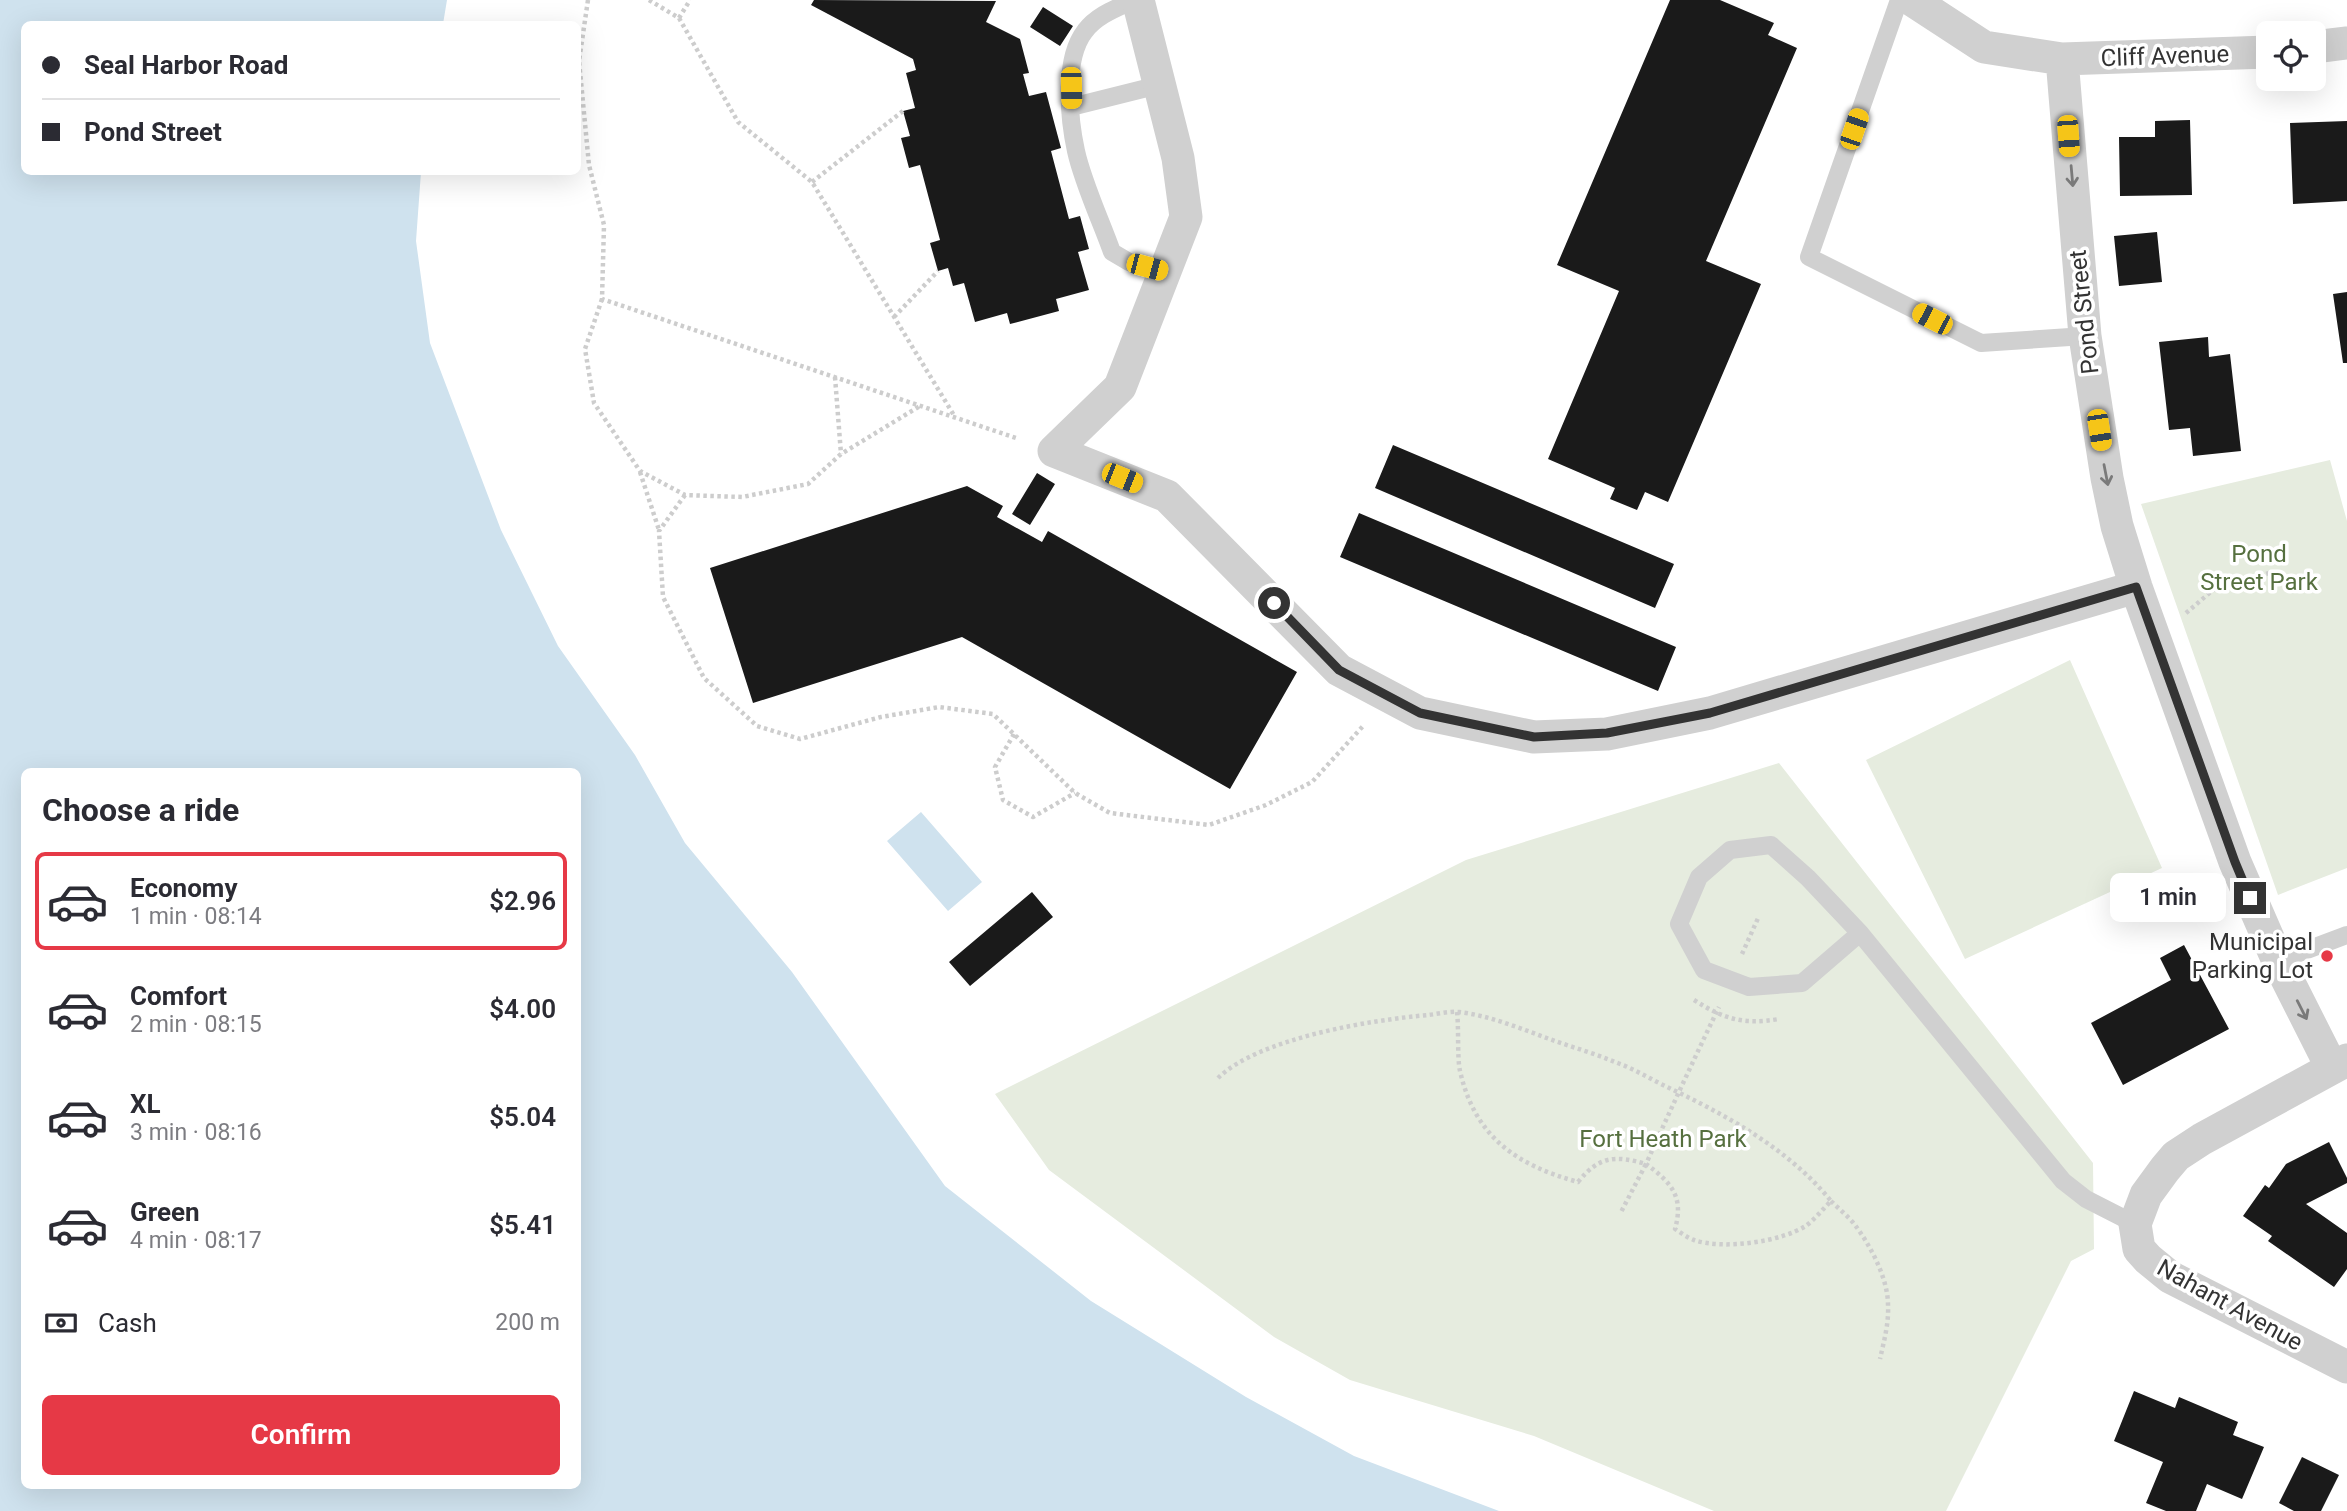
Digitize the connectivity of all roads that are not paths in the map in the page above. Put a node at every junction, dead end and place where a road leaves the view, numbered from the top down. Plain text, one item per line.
1 (1136, 0) edge
2 (1899, 0) edge
3 (1912, 0) edge
4 (2347, 43) edge
5 (2326, 46) edge
6 (2256, 52) edge
7 (2062, 59) junction
8 (1159, 85) junction
9 (1071, 107) junction
10 (1165, 271) junction
11 (2085, 336) junction
12 (2136, 587) junction
13 (1860, 933) junction
14 (2347, 935) edge
15 (2278, 961) junction
16 (2339, 1064) edge
17 (2134, 1224) junction
18 (2347, 1367) edge

1 - 8 street
1 - 9 lane
2 - 11 lane
3 - 7 street, Cliff Avenue
4 - 5 street
6 - 7 street, Cliff Avenue
7 -> 11 street, Pond Street
8 - 9 lane
8 - 10 street
9 - 10 lane
10 - 12 street
11 -> 12 street, Pond Street
12 - 15 street, Pond Street
13 - 13 lane
13 - 17 lane
14 - 15 lane
15 -> 16 street, Pond Street
16 - 17 street
17 - 18 street, Nahant Avenue

